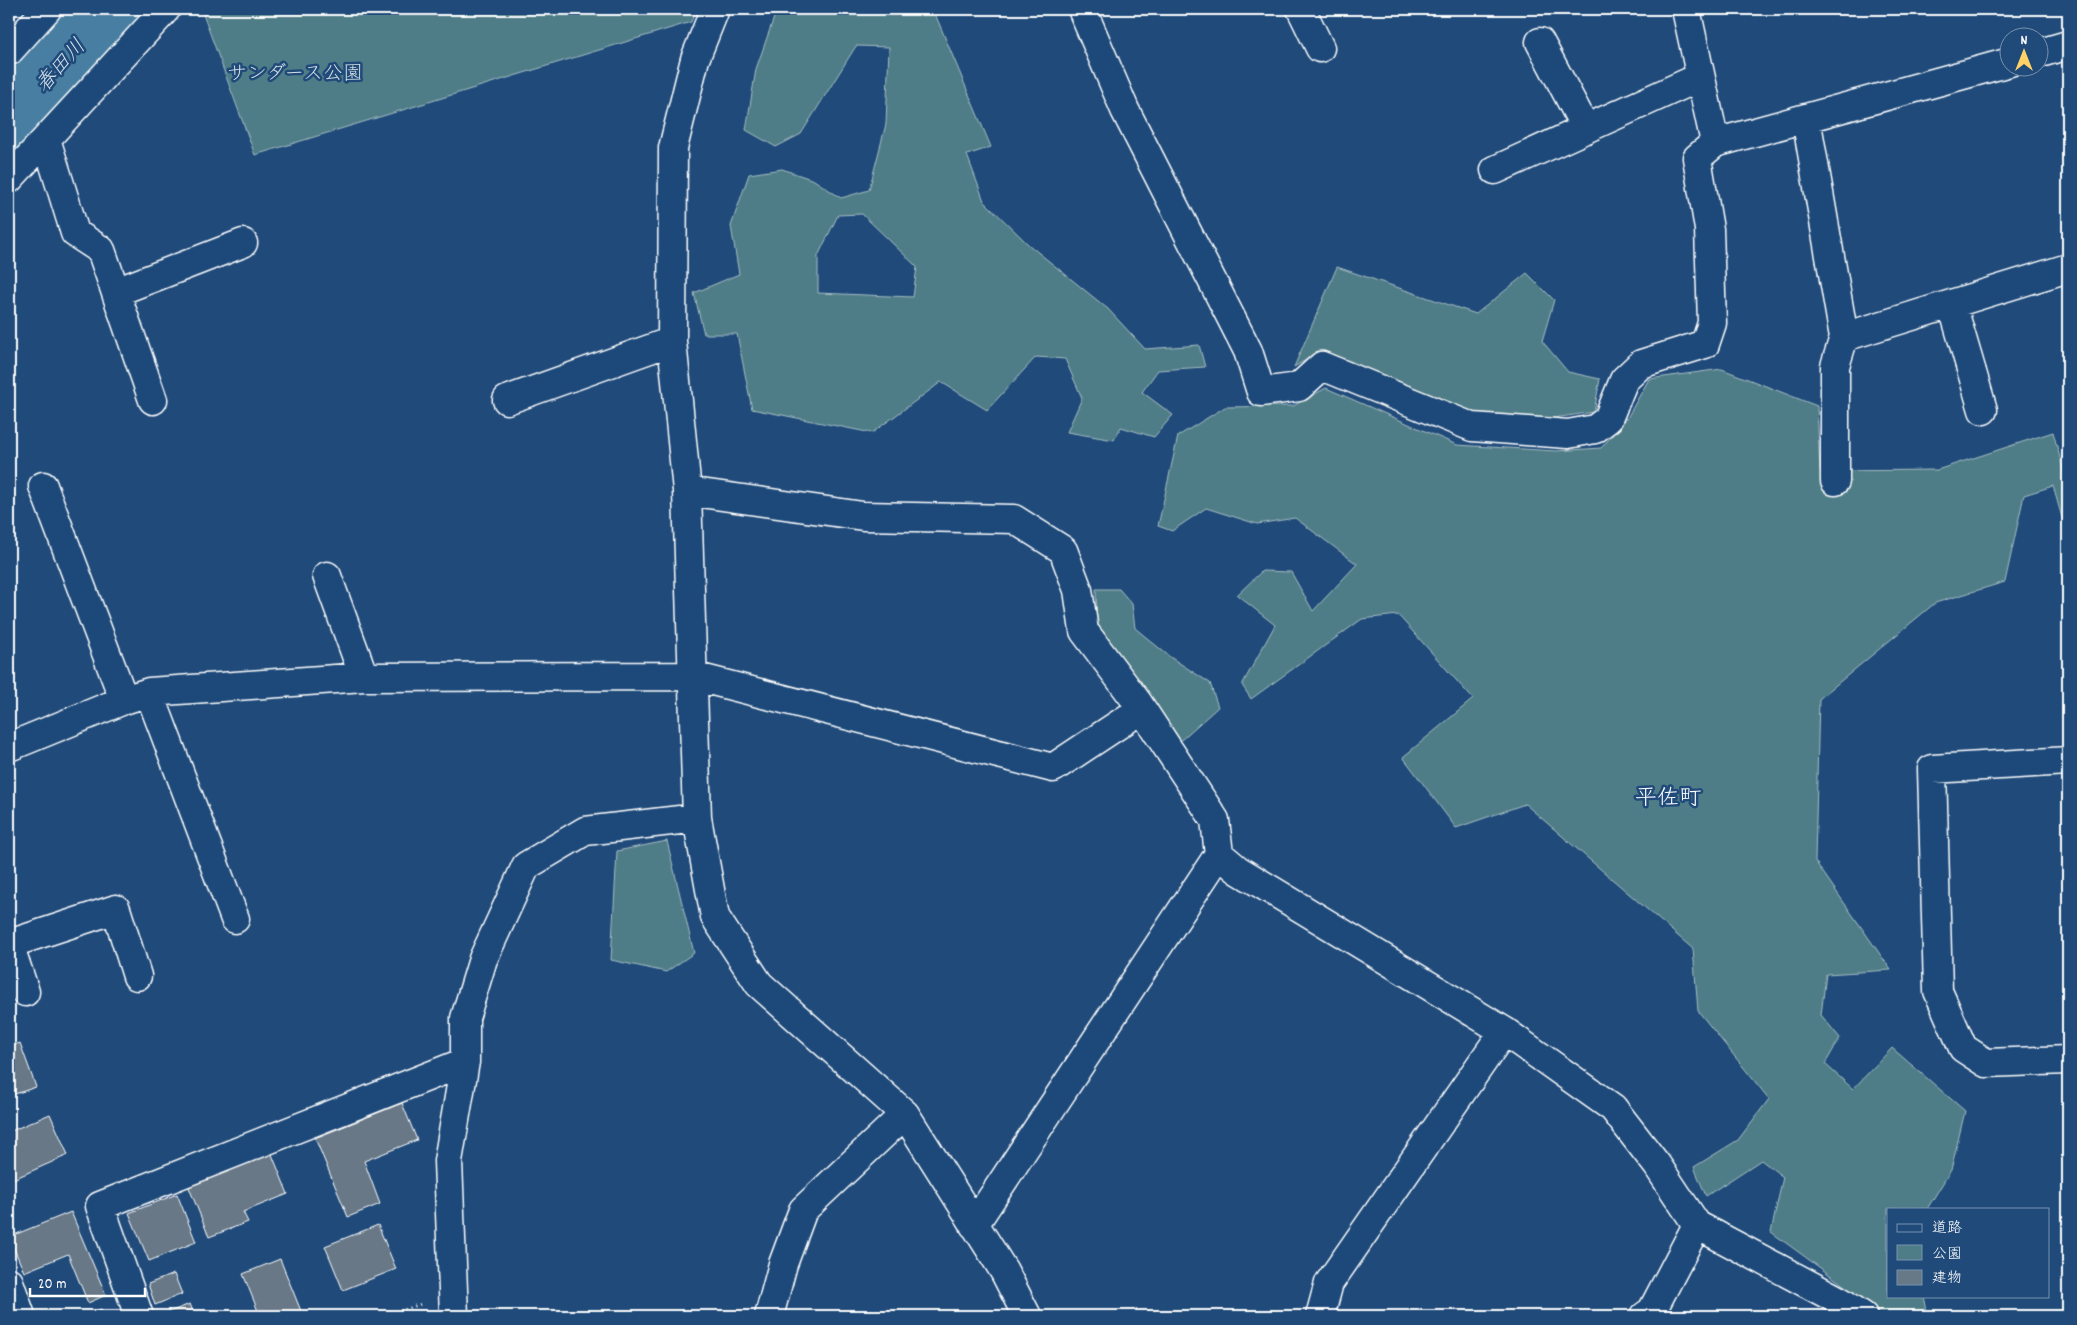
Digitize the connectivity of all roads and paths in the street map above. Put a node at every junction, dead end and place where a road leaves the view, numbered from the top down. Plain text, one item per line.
1 (47, 9) edge
2 (166, 9) edge
3 (715, 9) edge
4 (1082, 9) edge
5 (1301, 9) edge
6 (1686, 9) edge
7 (1540, 42) dead end
8 (2068, 45) edge
9 (1320, 48) dead end
10 (2050, 50) edge
11 (9, 51) edge
12 (2000, 65) edge
13 (1700, 77) junction
14 (1806, 118) junction
15 (1586, 129) junction
16 (46, 139) junction
17 (1715, 143) junction
18 (1495, 170) dead end
19 (9, 179) edge
20 (243, 243) dead end
21 (2068, 268) edge
22 (116, 292) junction
23 (1952, 304) junction
24 (1844, 337) junction
25 (672, 341) junction
26 (153, 400) dead end
27 (507, 400) dead end
28 (1983, 410) dead end
29 (1835, 481) dead end
30 (43, 486) dead end
31 (687, 491) junction
32 (327, 576) dead end
33 (693, 676) junction
34 (364, 677) junction
35 (136, 696) junction
36 (1142, 709) junction
37 (9, 747) edge
38 (2068, 761) edge
39 (697, 818) junction
40 (1220, 854) junction
41 (235, 919) dead end
42 (9, 944) edge
43 (137, 976) dead end
44 (25, 992) dead end
45 (1504, 1031) junction
46 (2068, 1060) edge
47 (466, 1062) junction
48 (905, 1114) junction
49 (974, 1225) junction
50 (1697, 1225) junction
51 (9, 1282) edge
52 (21, 1316) edge
53 (139, 1316) edge
54 (454, 1316) edge
55 (769, 1316) edge
56 (1027, 1316) edge
57 (1320, 1316) edge
58 (1645, 1316) edge
59 (1863, 1316) edge

1 - 11 street
2 - 16 street
3 - 25 street
4 - 17 street
5 - 9 street
6 - 13 street
7 - 15 street
8 - 10 street
12 - 14 street
13 - 15 street
13 - 17 street
14 - 17 street
14 - 24 street
15 - 18 street
16 - 19 street
16 - 22 street
20 - 22 street
21 - 23 street
22 - 26 street
23 - 24 street
23 - 28 street
24 - 29 street
25 - 27 street
25 - 31 street
30 - 35 street
31 - 33 street
31 - 36 street
32 - 34 street
33 - 34 street
33 - 36 street
33 - 39 street
34 - 35 street
35 - 37 street
35 - 41 street
36 - 40 street
38 - 46 street
39 - 47 street
39 - 48 street
40 - 45 street
40 - 49 street
42 - 43 street
42 - 44 street
45 - 50 street
45 - 57 street
47 - 53 street
47 - 54 street
48 - 49 street
48 - 55 street
49 - 56 street
50 - 58 street
50 - 59 street
51 - 52 street

